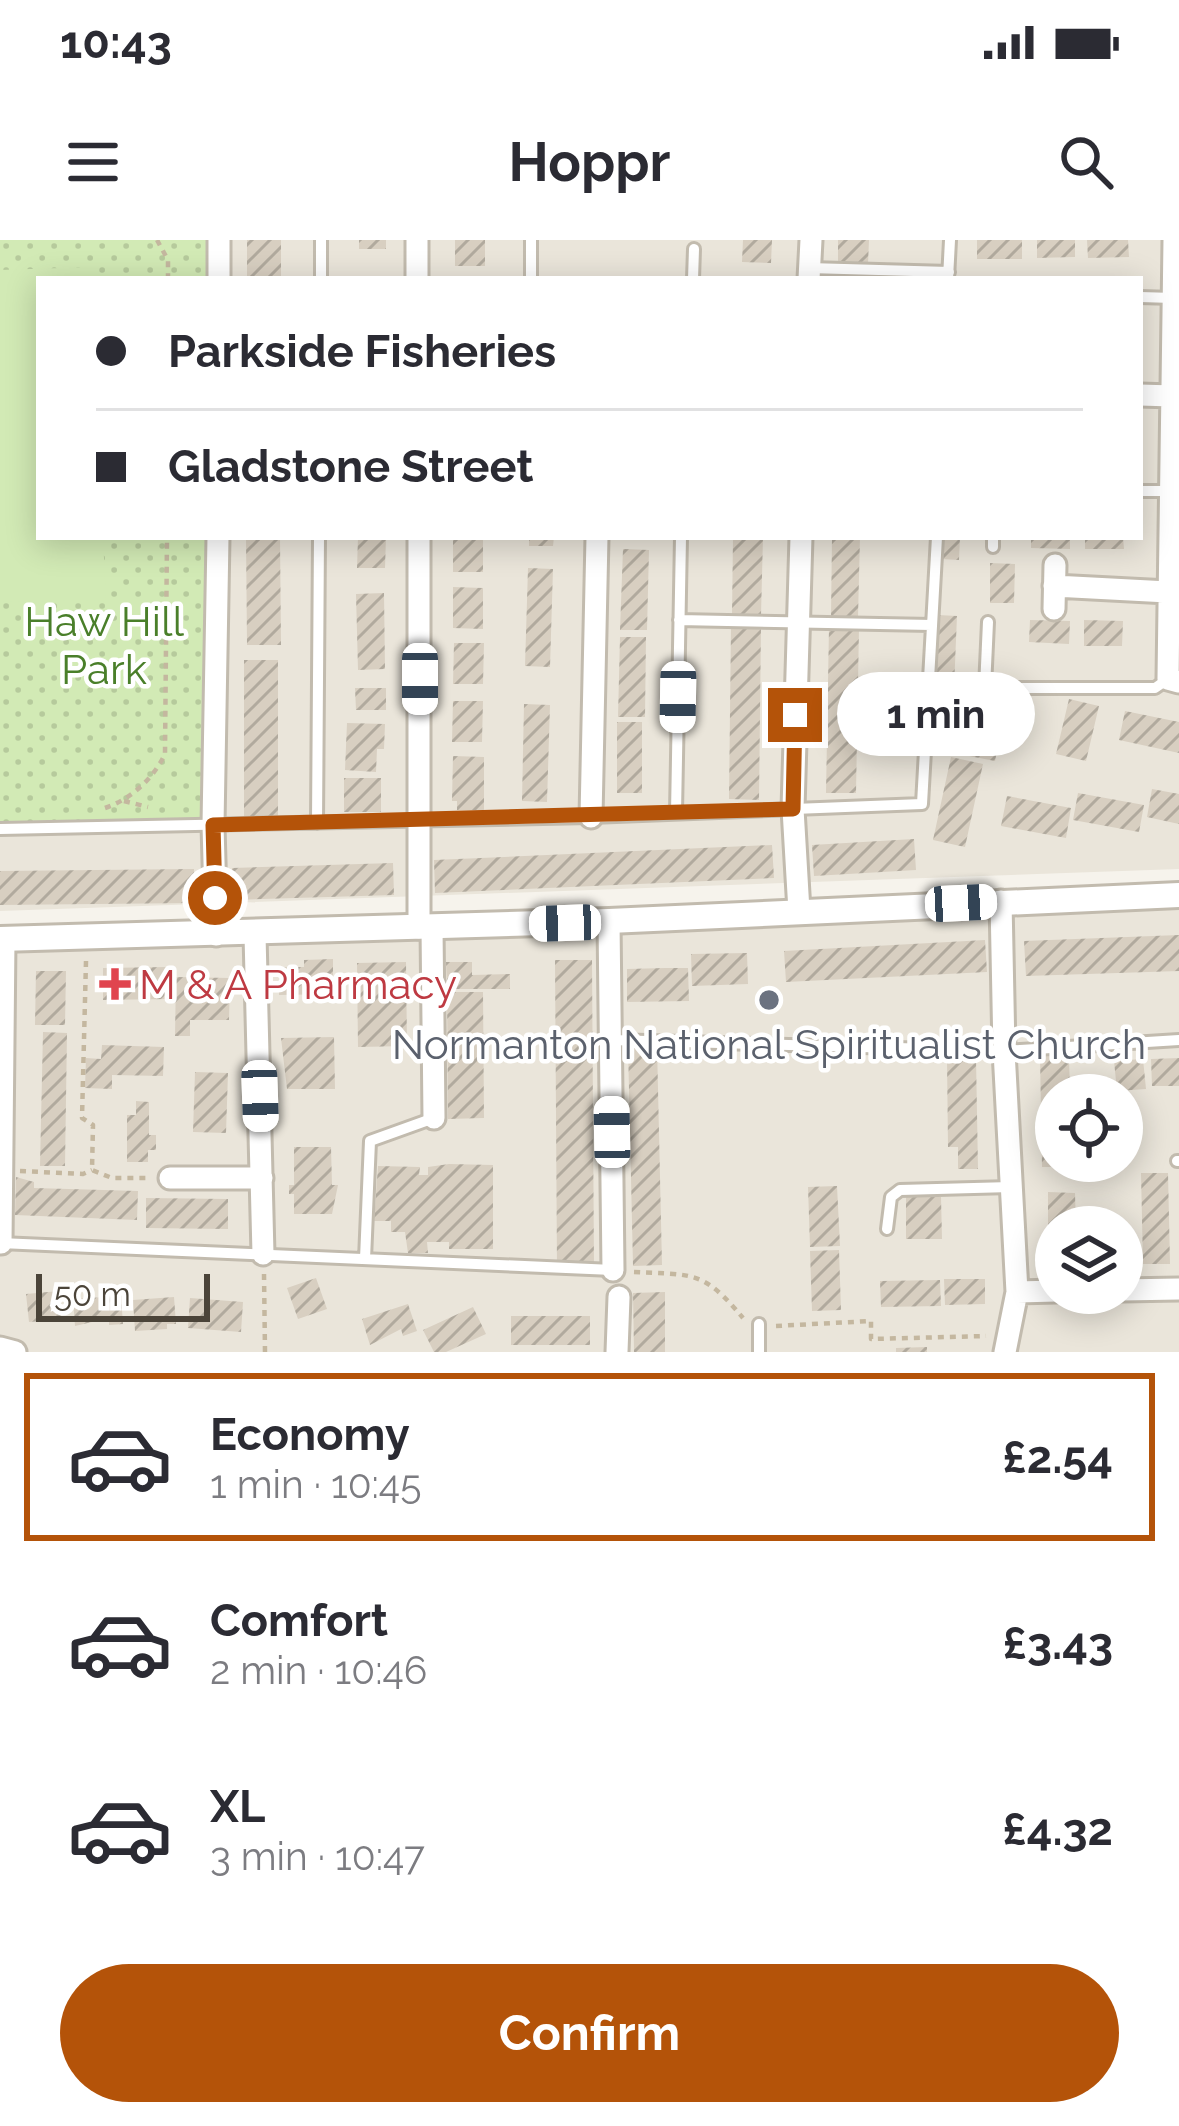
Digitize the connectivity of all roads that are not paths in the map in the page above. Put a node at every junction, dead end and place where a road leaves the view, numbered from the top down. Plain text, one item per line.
1 (219, 240) edge
2 (321, 240) edge
3 (417, 240) edge
4 (531, 240) edge
5 (811, 240) edge
6 (950, 240) edge
7 (1174, 240) edge
8 (694, 249) dead end
9 (809, 273) edge
10 (948, 275) edge
11 (219, 276) edge
12 (321, 276) edge
13 (417, 276) edge
14 (530, 276) edge
15 (692, 276) edge
16 (1143, 297) edge
17 (1174, 298) junction
18 (1143, 395) edge
19 (1172, 396) junction
20 (1143, 490) edge
21 (1170, 491) junction
22 (218, 540) edge
23 (319, 540) edge
24 (419, 540) edge
25 (597, 540) edge
26 (681, 540) edge
27 (801, 540) edge
28 (937, 540) edge
29 (1168, 592) junction
30 (1054, 610) dead end
31 (680, 620) junction
32 (797, 621) junction
33 (988, 622) dead end
34 (932, 625) junction
35 (1174, 680) edge
36 (793, 809) junction
37 (676, 813) junction
38 (591, 817) junction
39 (422, 820) junction
40 (316, 823) junction
41 (213, 825) junction
42 (0, 829) edge
43 (1179, 895) edge
44 (1001, 901) junction
45 (799, 911) junction
46 (609, 922) junction
47 (425, 928) junction
48 (255, 934) junction
49 (216, 935) junction
50 (2, 939) edge
51 (610, 1040) junction
52 (1179, 1040) edge
53 (1004, 1051) junction
54 (434, 1118) joint
55 (2, 1170) edge
56 (170, 1178) road end
57 (262, 1178) junction
58 (1011, 1187) junction
59 (887, 1228) dead end
60 (1, 1243) edge
61 (263, 1254) junction
62 (365, 1259) junction
63 (614, 1270) joint
64 (1179, 1289) edge
65 (1143, 1290) edge
66 (1017, 1292) junction
67 (1035, 1292) edge
68 (619, 1297) dead end
69 (758, 1324) road end
70 (1008, 1344) edge
71 (0, 1348) edge
72 (15, 1352) edge
73 (617, 1352) edge
74 (759, 1352) edge

1 - 11 street
2 - 12 lane
3 - 13 street
4 - 14 lane
5 - 9 street
6 - 10 lane
7 - 17 street
8 - 15 lane
9 - 10 lane
16 - 17 lane
17 - 19 street
18 - 19 street
19 - 21 street
20 - 21 lane
21 - 29 street
22 - 41 street
23 - 40 lane
24 - 39 street
25 - 38 street
26 - 31 lane
27 - 32 street
28 - 34 lane
29 - 30 street
29 - 35 street
31 - 32 lane
31 - 37 lane
32 - 34 lane
32 - 36 street
33 - 35 lane
34 - 36 lane
36 - 37 lane
36 - 45 street
37 - 38 lane
38 - 39 lane
39 - 40 lane
39 - 47 street
40 - 41 lane
41 - 42 lane
41 - 49 street
43 - 44 street
44 - 45 street
44 - 53 street
45 - 46 street
46 - 47 street
46 - 51 street
47 - 48 street
47 - 54 street
48 - 49 street
48 - 57 street
49 - 50 street
50 - 55 street
51 - 53 lane
51 - 63 street
52 - 53 lane
53 - 58 street
54 - 62 lane
55 - 60 street
56 - 57 street
57 - 61 street
58 - 59 lane
58 - 66 street
60 - 61 lane
61 - 62 lane
62 - 63 lane
64 - 65 street
66 - 67 street
66 - 70 street
68 - 73 street
69 - 74 lane
71 - 72 street

